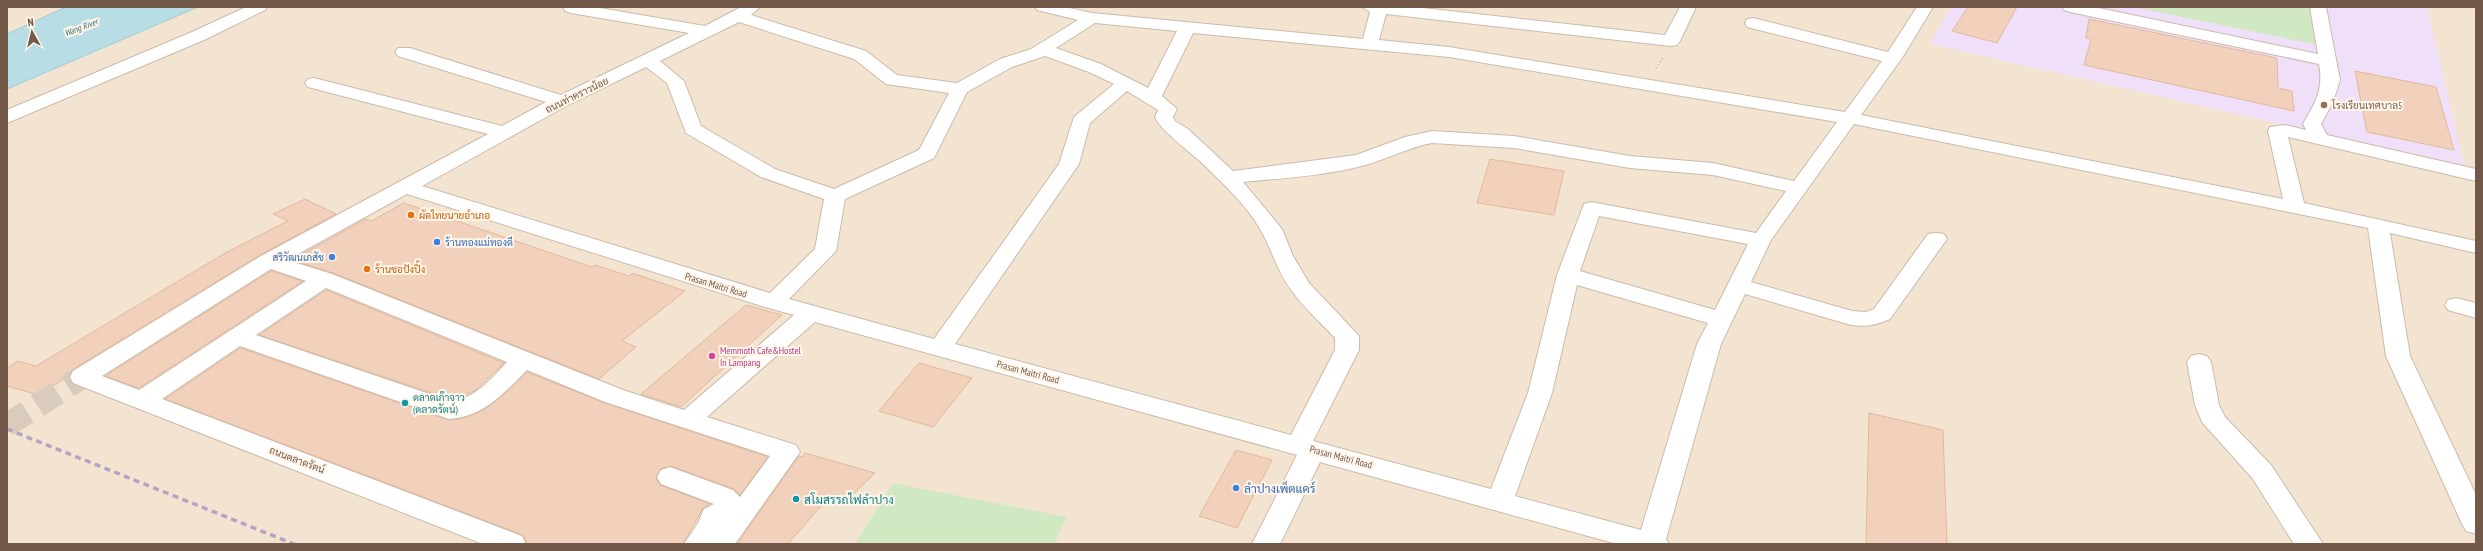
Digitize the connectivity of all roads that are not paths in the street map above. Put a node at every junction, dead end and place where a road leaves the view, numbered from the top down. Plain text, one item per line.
1 (259, 7) edge
2 (1043, 7) edge
3 (1375, 7) edge
4 (1688, 7) edge
5 (2070, 7) edge
6 (2318, 7) edge
7 (571, 8) edge
8 (1921, 8) edge
9 (745, 11) edge
10 (1082, 13) edge
11 (1753, 23) dead end
12 (1187, 27) junction
13 (706, 32) junction
14 (1370, 44) junction
15 (1042, 49) junction
16 (404, 52) dead end
17 (1893, 58) junction
18 (648, 60) junction
19 (2328, 61) junction
20 (314, 83) dead end
21 (1125, 84) junction
22 (960, 89) junction
23 (1152, 97) junction
24 (562, 101) junction
25 (7, 117) edge
26 (1850, 118) junction
27 (504, 132) junction
28 (2320, 139) junction
29 (2476, 175) edge
30 (1228, 177) junction
31 (405, 187) junction
32 (1799, 188) junction
33 (834, 196) junction
34 (2294, 207) junction
35 (2378, 224) junction
36 (1936, 239) dead end
37 (1761, 240) junction
38 (2476, 247) edge
39 (269, 261) junction
40 (1568, 275) junction
41 (324, 278) junction
42 (1738, 285) junction
43 (773, 302) junction
44 (811, 313) junction
45 (1721, 319) junction
46 (238, 337) junction
47 (940, 348) junction
48 (523, 360) junction
49 (2199, 362) dead end
50 (82, 377) joint
51 (142, 400) junction
52 (689, 420) junction
53 (1306, 448) junction
54 (670, 477) dead end
55 (1500, 500) junction
56 (2476, 524) edge
57 (1653, 543) edge
58 (512, 544) edge
59 (698, 544) edge
60 (720, 544) edge
61 (1266, 544) edge
62 (2309, 544) edge

1 - 25 street
2 - 10 street
3 - 4 street
3 - 14 street
5 - 19 street
6 - 19 street
7 - 13 street
8 - 17 street
9 - 13 street, ถนนท่าคราวน้อย
9 - 22 street
10 - 12 street
10 - 15 street
11 - 17 street
12 - 14 street
12 - 23 street
13 - 18 street, ถนนท่าคราวน้อย
14 - 26 street
15 - 21 street
15 - 22 street
16 - 24 street
17 - 26 street
18 - 24 street, ถนนท่าคราวน้อย
18 - 33 street
19 - 28 street
20 - 27 street
21 - 23 street
21 - 47 street
22 - 33 street
23 - 30 street
24 - 27 street, ถนนท่าคราวน้อย
26 - 32 street
26 - 34 street
27 - 31 street, ถนนท่าคราวน้อย
28 - 29 street
28 - 34 street
30 - 32 street
30 - 53 street
31 - 39 street, ถนนท่าคราวน้อย
31 - 43 street, Prasan Maitri Road
32 - 37 street
33 - 43 street
34 - 35 street
35 - 38 street
35 - 56 street
36 - 42 street
37 - 40 street
37 - 42 street
39 - 41 street
39 - 50 street, ถนนท่าคราวน้อย
40 - 45 street
40 - 55 street
41 - 46 street
41 - 48 street
42 - 45 street
43 - 44 street, Prasan Maitri Road
44 - 47 street, Prasan Maitri Road
44 - 52 street
45 - 57 street
46 - 48 street
46 - 51 street
47 - 53 street, Prasan Maitri Road
48 - 52 street
49 - 62 street
50 - 51 street, ถนนตลาดรัตน์
51 - 58 street, ถนนตลาดรัตน์
52 - 60 street
53 - 55 street, Prasan Maitri Road
53 - 61 street
54 - 59 street
55 - 57 street, Prasan Maitri Road

